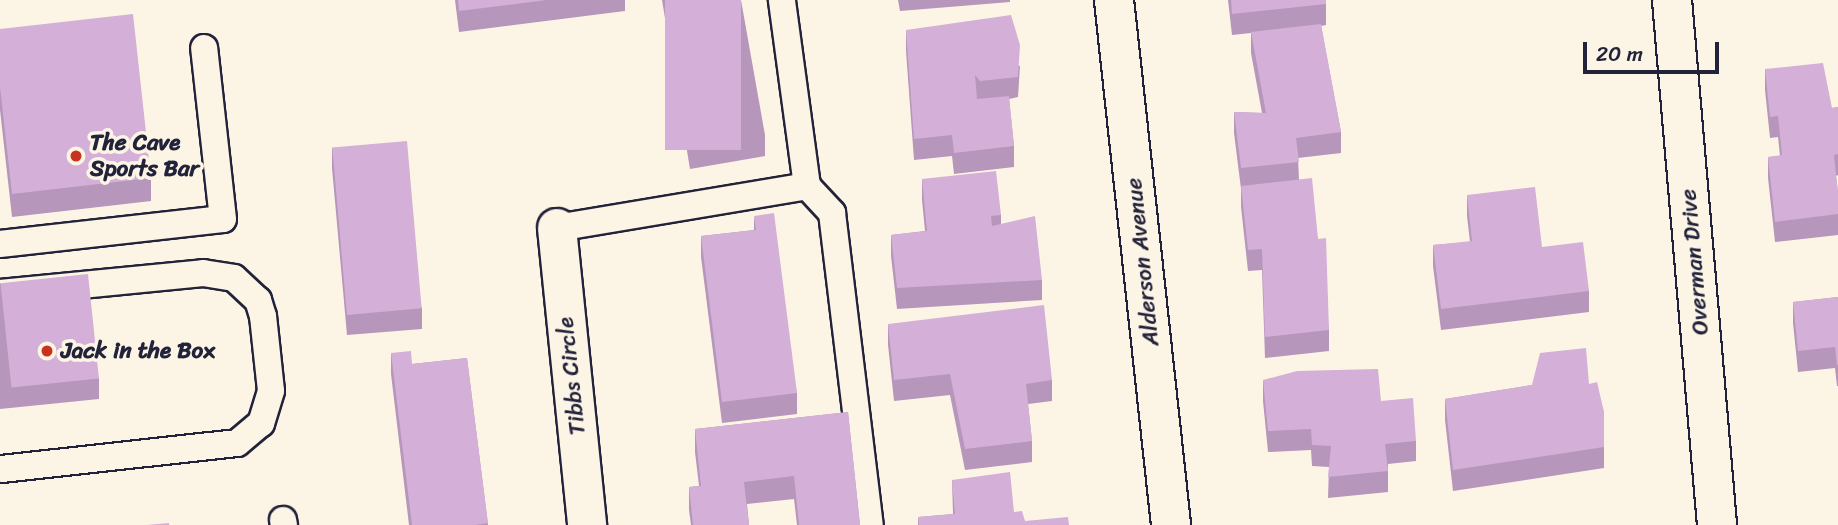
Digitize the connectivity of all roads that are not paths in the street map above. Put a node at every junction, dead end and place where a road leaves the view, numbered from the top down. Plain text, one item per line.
1 (782, 0) edge
2 (1114, 0) edge
3 (1672, 0) edge
4 (204, 48) dead end
5 (807, 186) junction
6 (557, 228) joint
7 (0, 244) edge
8 (0, 293) edge
9 (0, 469) edge
10 (587, 525) edge
11 (870, 525) edge
12 (1171, 525) edge
13 (1717, 525) edge

1 - 5 lane
2 - 12 street, Alderson Avenue
3 - 13 street, Overman Drive
4 - 7 lane
5 - 6 lane
5 - 11 lane
6 - 10 street, Tibbs Circle
8 - 9 lane

